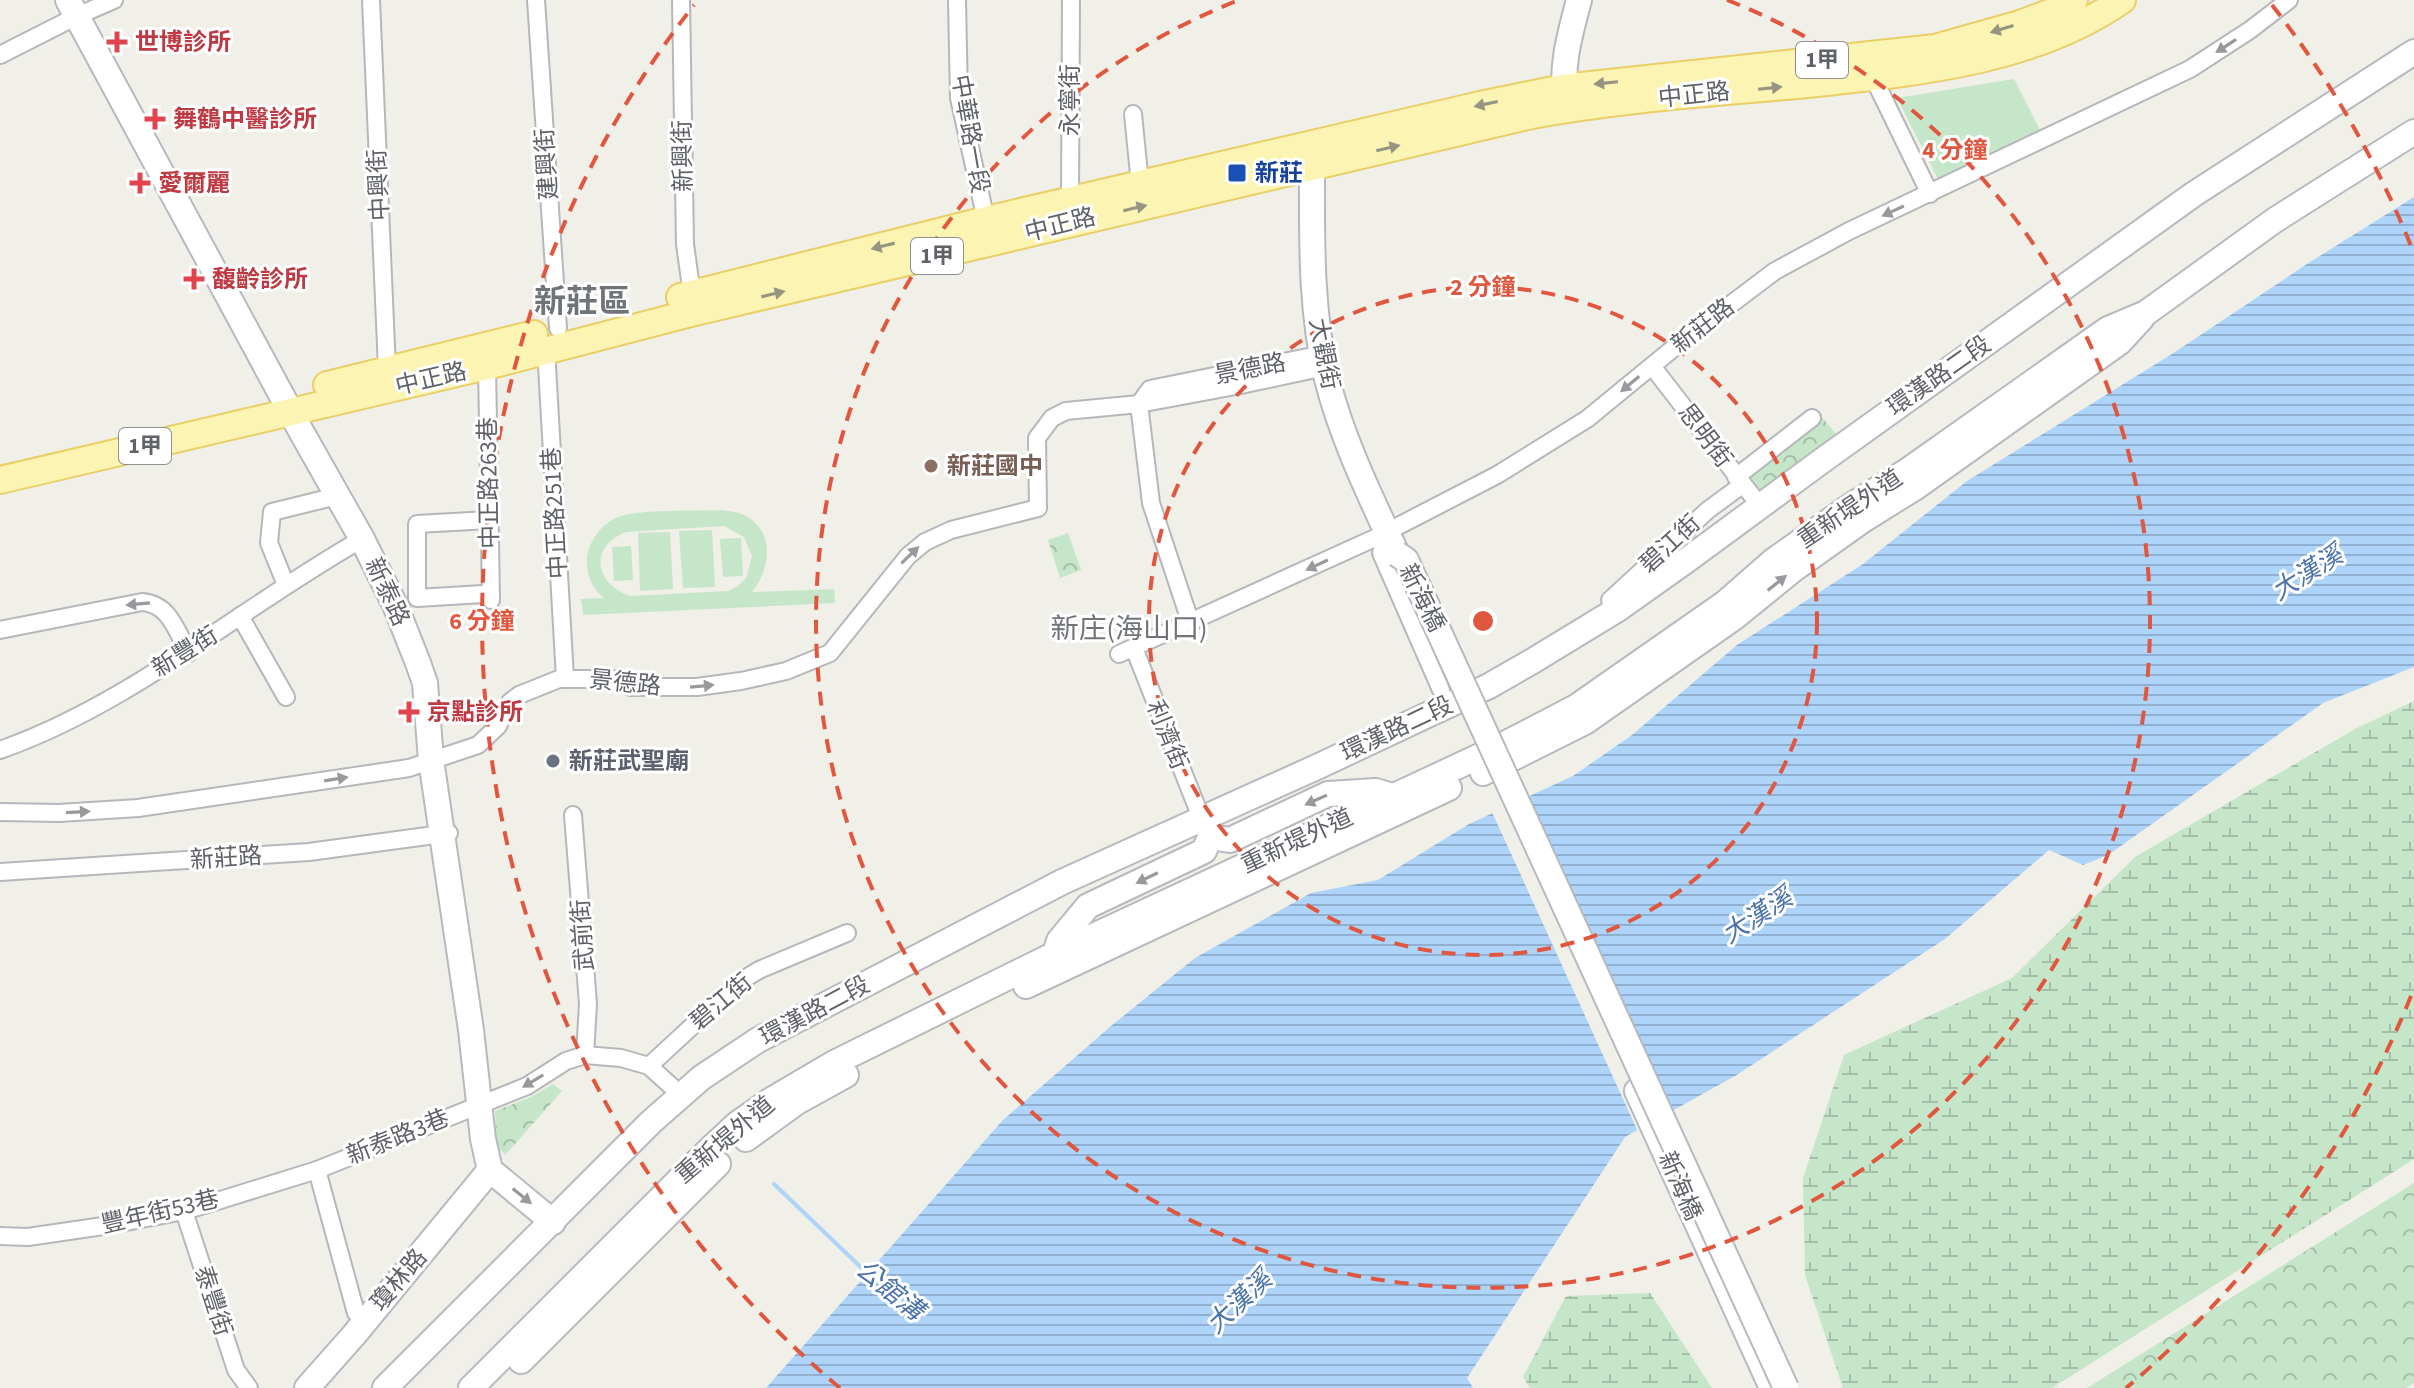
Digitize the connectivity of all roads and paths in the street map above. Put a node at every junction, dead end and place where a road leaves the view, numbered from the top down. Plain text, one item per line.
1 (114, 0) edge
2 (371, 0) edge
3 (536, 0) edge
4 (681, 0) edge
5 (957, 0) edge
6 (1071, 0) edge
7 (1579, 0) edge
8 (2074, 0) edge
9 (2122, 0) edge
10 (2289, 0) edge
11 (72, 8) edge
12 (2414, 52) edge
13 (0, 55) edge
14 (1873, 77) junction
15 (1564, 98) junction
16 (1133, 114) dead end
17 (2414, 132) edge
18 (1309, 156) junction
19 (1140, 184) junction
20 (1930, 194) junction
21 (1070, 201) junction
22 (986, 220) junction
23 (693, 303) junction
24 (2146, 313) junction
25 (552, 338) junction
26 (1323, 363) junction
27 (487, 366) junction
28 (1652, 366) junction
29 (387, 369) junction
30 (287, 403) junction
31 (1139, 404) junction
32 (1812, 418) dead end
33 (0, 462) edge
34 (0, 480) edge
35 (1739, 481) junction
36 (337, 496) junction
37 (1760, 506) junction
38 (489, 520) junction
39 (1387, 532) junction
40 (362, 539) junction
41 (1397, 554) junction
42 (286, 585) junction
43 (1618, 609) junction
44 (240, 616) junction
45 (1191, 624) junction
46 (0, 630) edge
47 (1126, 651) joint
48 (189, 653) junction
49 (1470, 677) dead end
50 (565, 678) junction
51 (1441, 690) dead end
52 (286, 697) dead end
53 (0, 750) edge
54 (431, 760) junction
55 (1392, 796) junction
56 (0, 812) edge
57 (573, 815) dead end
58 (1206, 828) junction
59 (446, 833) junction
60 (0, 872) edge
61 (847, 933) dead end
62 (1055, 954) junction
63 (585, 1055) junction
64 (649, 1066) junction
65 (681, 1095) junction
66 (479, 1105) junction
67 (317, 1170) junction
68 (490, 1170) junction
69 (184, 1211) junction
70 (553, 1222) junction
71 (0, 1236) edge
72 (365, 1321) junction
73 (249, 1388) edge
74 (307, 1388) edge
75 (385, 1388) edge
76 (471, 1388) edge
77 (494, 1388) edge
78 (1772, 1388) edge
79 (1786, 1388) edge

1 - 11 street
2 - 29 street, 中興街
3 - 25 street, 建興街
4 - 23 street, 新興街
5 - 22 street, 中華路一段
6 - 21 street, 永寧街
7 - 15 street
8 -> 15 main road, 中正路 / 1甲
9 - 14 main road, 中正路 / 1甲
10 -> 20 street, 新莊路
11 - 13 street
11 - 30 street, 新泰路
12 - 37 street, 環漢路二段
15 -> 14 main road, 中正路 / 1甲
14 - 20 street
15 - 18 main road, 中正路 / 1甲
16 - 19 street
17 - 24 street, 重新堤外道
18 - 19 main road, 中正路 / 1甲
23 -> 18 main road, 中正路 / 1甲
18 - 26 street, 大觀街
19 - 21 main road, 中正路 / 1甲
20 -> 28 street, 新莊路
21 - 22 main road, 中正路 / 1甲
22 -> 23 main road, 中正路 / 1甲
23 - 25 main road, 中正路 / 1甲
24 - 55 street, 重新堤外道
77 -> 24 street, 重新堤外道
25 - 27 main road, 中正路 / 1甲
25 - 29 main road, 中正路 / 1甲
25 - 50 street, 中正路251巷
26 - 31 street, 景德路
26 - 39 street, 大觀街
27 - 30 main road, 中正路 / 1甲
27 - 38 street, 中正路263巷
28 - 35 street, 思明街
28 -> 39 street, 新莊路
29 - 30 main road, 中正路 / 1甲
30 - 33 main road, 中正路 / 1甲
30 - 34 main road, 中正路 / 1甲
30 - 36 street, 新泰路
31 - 45 street
50 -> 31 street, 景德路
32 - 35 street, 碧江街
35 - 37 street, 思明街
35 - 43 street, 碧江街
36 - 40 street, 新泰路
36 - 42 street
37 - 43 street, 環漢路二段
38 - 38 street, 中正路263巷
39 - 41 street, 大觀街
39 -> 45 street, 新莊路
39 - 49 street, 大觀街
39 - 51 street, 大觀街
40 - 42 street, 新豐街
40 - 54 street, 新泰路
41 - 78 street, 新海橋
41 - 79 street, 新海橋, bridge
42 - 44 street, 新豐街
43 - 58 street, 環漢路二段
44 - 48 street, 新豐街
44 - 52 street
45 - 47 street, 新莊路
48 -> 46 street
47 - 58 street, 利濟街
48 - 53 street, 新豐街
50 - 54 street, 景德路
56 -> 54 street, 景德路
54 - 59 street, 新泰路
55 -> 58 street
55 - 62 street, 重新堤外道
57 - 63 street, 武前街
58 -> 62 street
58 - 65 street, 環漢路二段
59 - 60 street, 新莊路
59 - 66 street, 新泰路
61 - 64 street, 碧江街
62 - 76 street, 重新堤外道
63 - 64 street
63 -> 66 street, 新泰路3巷
64 - 65 street
65 - 70 street, 環漢路二段
66 - 67 street, 新泰路3巷
66 - 68 street, 新泰路
67 - 69 street, 豐年街53巷
67 - 72 street
68 -> 70 street
68 - 72 street, 瓊林路
69 - 71 street, 豐年街53巷
69 - 73 street, 泰豐街
70 - 75 street, 環漢路二段
72 - 74 street, 瓊林路

